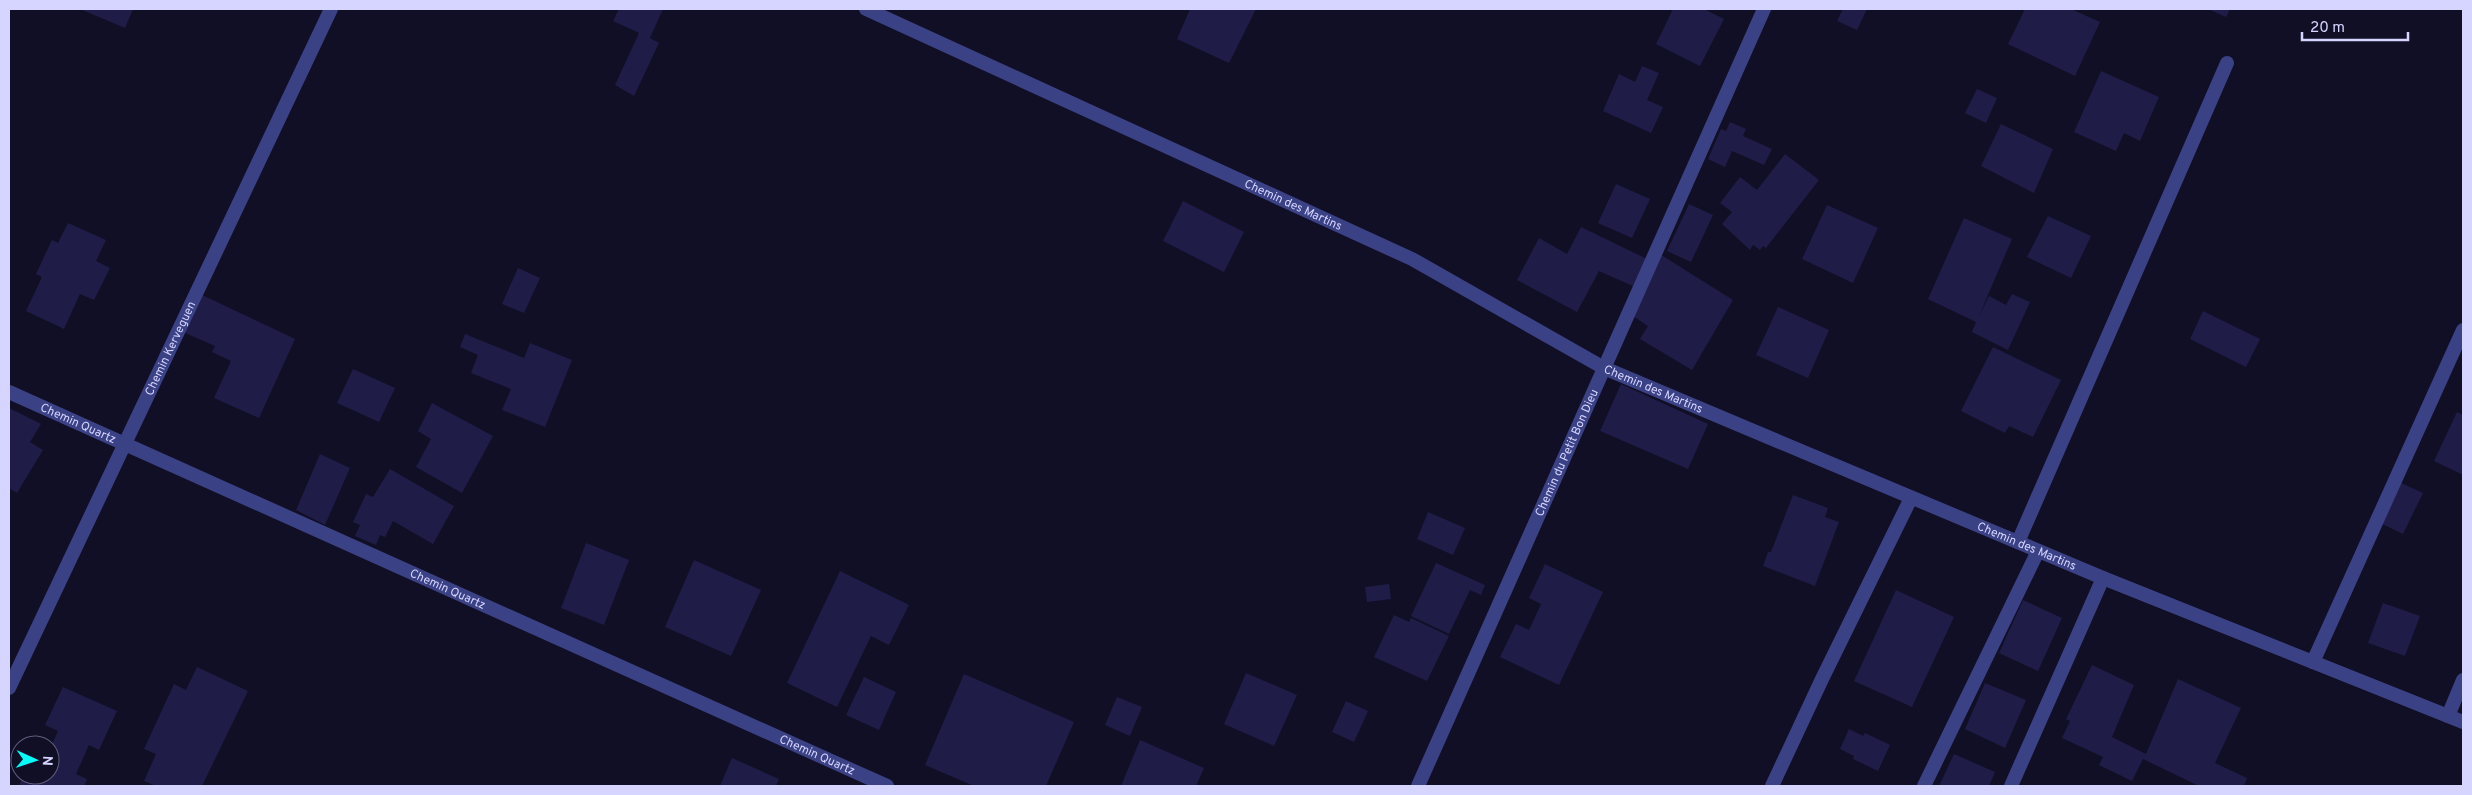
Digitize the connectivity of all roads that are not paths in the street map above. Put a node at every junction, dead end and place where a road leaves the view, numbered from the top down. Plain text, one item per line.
1 (331, 9) edge
2 (866, 9) edge
3 (1764, 9) edge
4 (2227, 63) dead end
5 (2463, 330) edge
6 (1604, 368) junction
7 (9, 392) edge
8 (124, 445) junction
9 (1911, 498) junction
10 (2018, 542) junction
11 (2038, 551) junction
12 (2103, 578) junction
13 (2313, 662) junction
14 (2463, 680) edge
15 (9, 688) edge
16 (2448, 716) junction
17 (2463, 722) edge
18 (887, 786) edge
19 (1418, 786) edge
20 (1772, 786) edge
21 (1924, 786) edge
22 (2011, 786) edge

1 - 8 street, Chemin Kerveguen
2 - 6 street, Chemin des Martins
3 - 6 street, Chemin du Petit Bon Dieu
4 - 10 street
5 - 13 street
6 - 9 street, Chemin des Martins
6 - 19 street, Chemin du Petit Bon Dieu
7 - 8 street, Chemin Quartz
8 - 15 street, Chemin Kerveguen
8 - 18 street, Chemin Quartz
9 - 10 street, Chemin des Martins
9 - 20 street
10 - 11 street, Chemin des Martins
11 - 12 street, Chemin des Martins
11 - 21 street
12 - 13 street, Chemin des Martins
12 - 22 street
13 - 16 street, Chemin des Martins
14 - 16 street
16 - 17 street, Chemin des Martins

